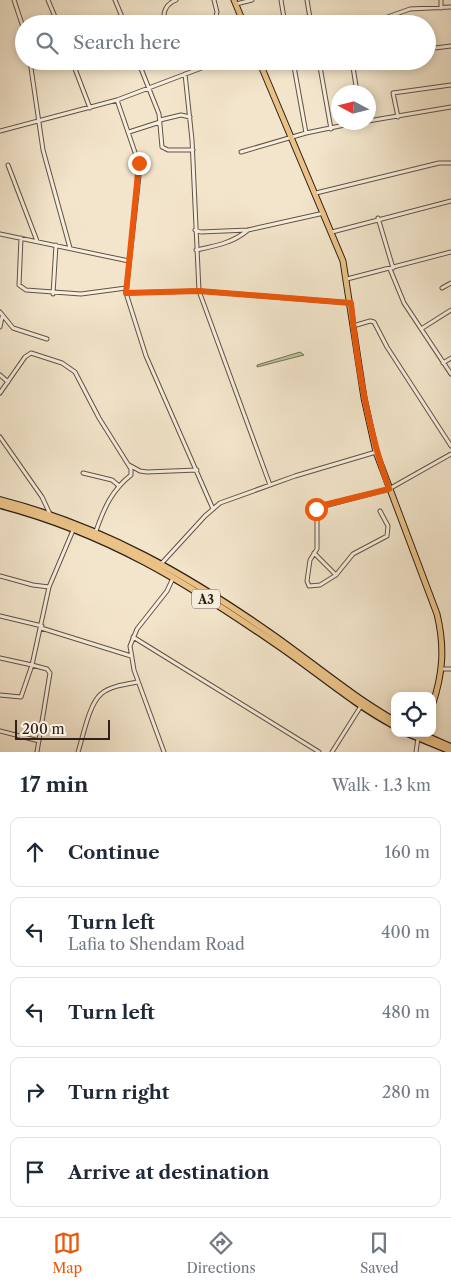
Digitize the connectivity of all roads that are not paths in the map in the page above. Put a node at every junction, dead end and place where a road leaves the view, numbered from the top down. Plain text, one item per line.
1 (14, 0) edge
2 (48, 0) edge
3 (115, 0) edge
4 (176, 0) edge
5 (214, 0) edge
6 (252, 0) edge
7 (281, 0) edge
8 (307, 0) edge
9 (441, 0) edge
10 (235, 2) edge
11 (451, 6) edge
12 (441, 8) junction
13 (19, 15) edge
14 (54, 15) edge
15 (121, 15) edge
16 (164, 15) edge
17 (216, 15) edge
18 (240, 15) edge
19 (284, 15) edge
20 (310, 15) edge
21 (395, 15) edge
22 (451, 46) edge
23 (436, 48) edge
24 (31, 70) edge
25 (75, 70) edge
26 (142, 70) edge
27 (196, 70) edge
28 (263, 70) edge
29 (294, 70) edge
30 (321, 70) edge
31 (354, 70) edge
32 (186, 74) junction
33 (356, 85) edge
34 (451, 85) edge
35 (150, 88) junction
36 (116, 100) junction
37 (451, 107) edge
38 (90, 108) junction
39 (190, 117) junction
40 (398, 117) junction
41 (376, 120) edge
42 (160, 121) junction
43 (39, 123) junction
44 (331, 129) joint
45 (0, 131) edge
46 (129, 132) junction
47 (306, 133) junction
48 (292, 138) junction
49 (193, 150) junction
50 (241, 152) dead end
51 (451, 163) edge
52 (8, 165) dead end
53 (316, 192) junction
54 (451, 201) edge
55 (325, 213) junction
56 (378, 218) junction
57 (195, 229) junction
58 (248, 230) junction
59 (332, 232) junction
60 (0, 234) edge
61 (21, 238) junction
62 (37, 242) junction
63 (56, 245) junction
64 (70, 248) junction
65 (196, 250) junction
66 (451, 252) edge
67 (129, 260) junction
68 (392, 269) junction
69 (347, 279) junction
70 (451, 283) edge
71 (442, 288) dead end
72 (126, 291) junction
73 (199, 291) junction
74 (53, 294) junction
75 (351, 303) junction
76 (451, 310) edge
77 (0, 312) edge
78 (2, 317) junction
79 (353, 326) junction
80 (0, 327) edge
81 (421, 329) junction
82 (47, 339) dead end
83 (451, 358) edge
84 (443, 363) junction
85 (451, 374) edge
86 (0, 375) edge
87 (8, 382) junction
88 (0, 392) edge
89 (0, 437) edge
90 (451, 446) edge
91 (376, 452) junction
92 (451, 454) edge
93 (129, 464) junction
94 (197, 470) junction
95 (140, 471) junction
96 (83, 473) dead end
97 (131, 475) junction
98 (118, 485) junction
99 (270, 485) junction
100 (389, 489) junction
101 (0, 500) edge
102 (0, 505) edge
103 (213, 509) junction
104 (380, 512) dead end
105 (50, 514) junction
106 (74, 528) junction
107 (96, 531) junction
108 (314, 553) junction
109 (160, 566) junction
110 (336, 575) junction
111 (0, 576) edge
112 (174, 578) junction
113 (49, 587) junction
114 (0, 616) edge
115 (41, 627) junction
116 (133, 637) junction
117 (131, 656) junction
118 (0, 658) edge
119 (32, 665) junction
120 (443, 669) junction
121 (451, 669) edge
122 (138, 682) junction
123 (436, 693) edge
124 (0, 694) edge
125 (361, 705) junction
126 (391, 718) edge
127 (391, 724) edge
128 (0, 731) edge
129 (421, 737) edge
130 (423, 737) edge
131 (424, 737) edge
132 (39, 740) junction
133 (451, 747) edge
134 (37, 752) edge
135 (78, 752) edge
136 (164, 752) edge
137 (319, 752) edge
138 (332, 752) edge
139 (416, 752) edge
140 (451, 752) edge

1 - 13 street
2 - 14 street
3 - 15 street
4 - 16 street
5 - 17 street
6 - 10 street
7 - 19 street
8 - 20 street
9 - 12 street
10 - 18 main road
11 - 12 street
12 - 21 street
22 - 23 street
24 - 43 street
25 - 38 street
26 - 35 street
27 - 32 street
28 - 48 main road
29 - 47 street
30 - 44 street
31 - 33 street
32 - 35 street
32 - 39 street
34 - 40 street
35 - 36 street
35 - 42 street
36 - 38 street
36 - 46 street
37 - 40 street
38 - 43 street
39 - 42 street
39 - 49 street
40 - 41 street
42 - 46 street
42 - 49 street
43 - 45 street
43 - 64 street
44 - 47 street
46 - 67 street
47 - 48 street
48 - 50 street
48 - 53 main road
49 - 57 street
51 - 53 street
52 - 62 street
53 - 55 main road
54 - 56 street
55 - 58 street
55 - 59 main road
56 - 59 street
56 - 68 street
57 - 58 street
57 - 65 street
58 - 65 street
59 - 69 main road
60 - 61 street
61 - 62 street
61 - 74 street
62 - 63 street
63 - 64 street
63 - 74 street
64 - 67 street
65 - 73 street
66 - 68 street
67 - 72 street
68 - 69 street
68 - 81 street
69 - 75 main road
70 - 71 street
72 - 73 street
72 - 74 street
72 - 94 street
73 - 75 street
73 - 99 street
75 - 79 main road
76 - 81 street
77 - 78 street
78 - 80 street
78 - 82 street
79 - 90 street
79 - 91 main road
81 - 84 street
83 - 84 street
84 - 85 street
86 - 87 street
87 - 88 street
87 - 93 street
89 - 105 street
91 - 99 street
91 - 100 main road
92 - 100 street
93 - 95 street
93 - 97 street
94 - 95 street
94 - 103 street
95 - 97 street
96 - 98 street
97 - 98 street
98 - 107 street
99 - 103 street
100 - 108 street
100 - 120 main road
101 - 105 highway, A3
102 - 106 highway, A3
103 - 109 street
104 - 110 street
105 - 107 highway, A3
106 - 109 highway, A3
106 - 113 street
107 - 109 highway, A3
108 - 110 street
108 - 110 street
109 - 112 highway, A3
109 - 126 highway, A3
111 - 113 street
112 - 116 street
112 - 125 highway, A3
113 - 115 street
114 - 115 street
115 - 117 street
115 - 119 street
116 - 117 street
116 - 137 street
117 - 122 street
118 - 119 street
119 - 124 street
119 - 132 street
120 - 121 street
120 - 123 main road
122 - 135 street
122 - 136 street
125 - 127 highway, A3
125 - 138 street
128 - 132 street
129 - 139 street
130 - 140 highway
131 - 133 highway
132 - 134 street

